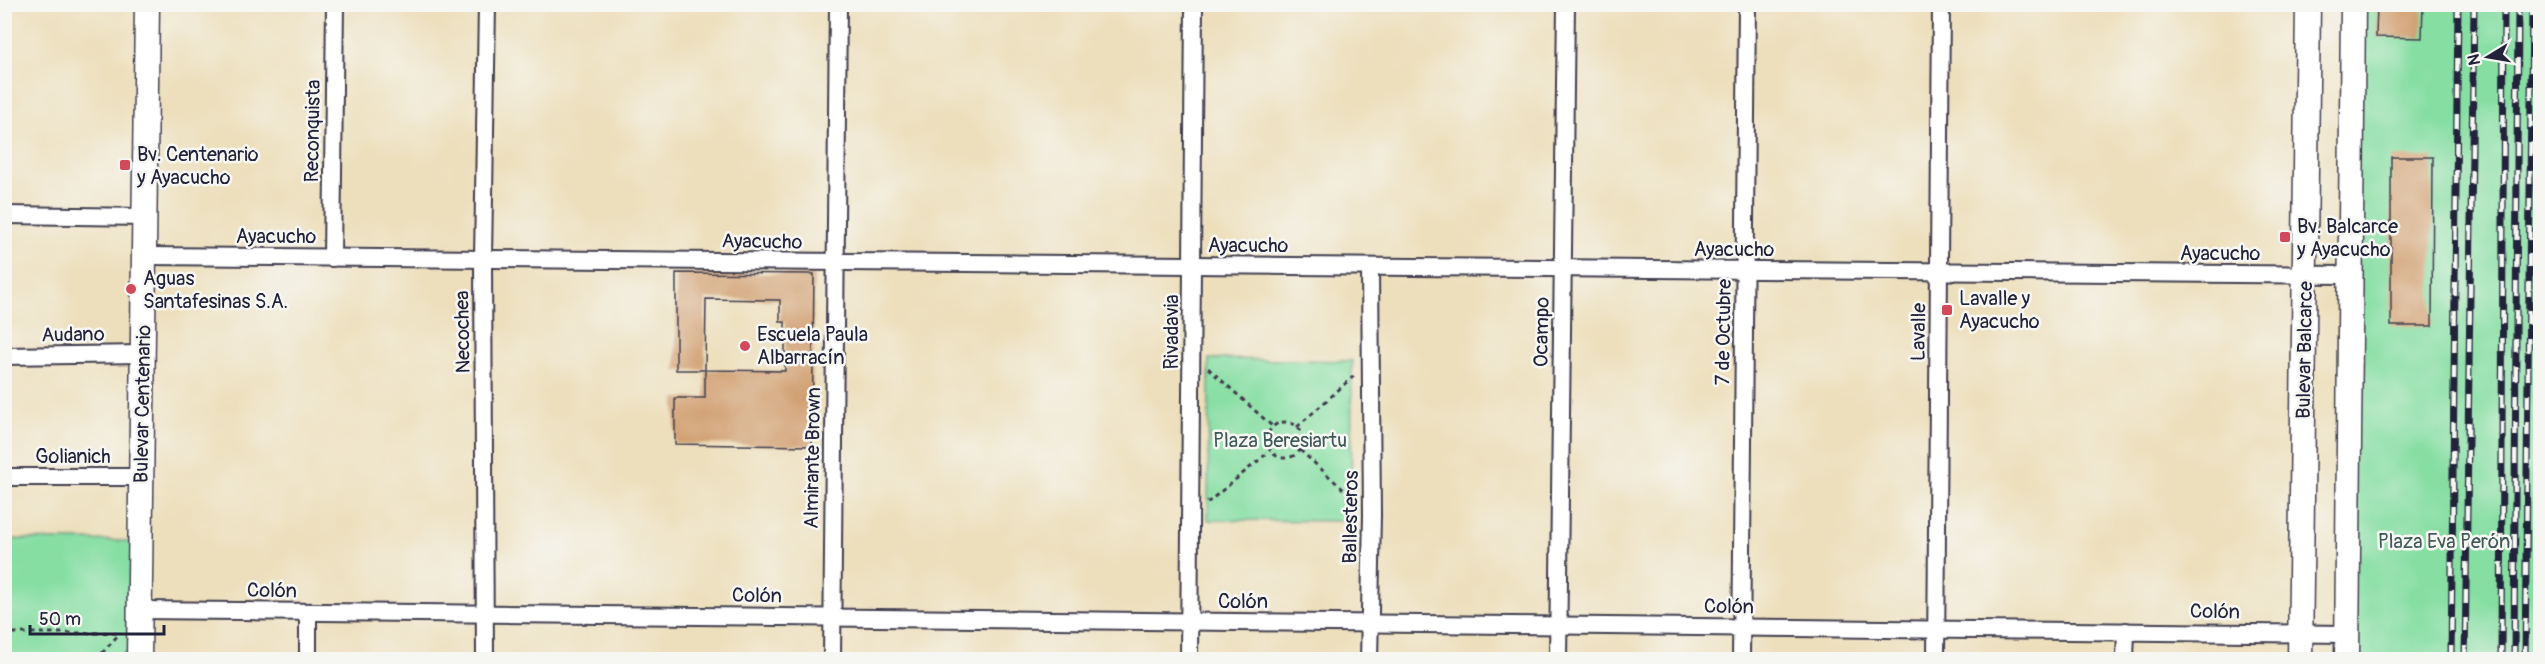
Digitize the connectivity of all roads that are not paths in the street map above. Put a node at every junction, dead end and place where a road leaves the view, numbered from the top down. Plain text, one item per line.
1 (147, 4) edge
2 (335, 4) edge
3 (487, 4) edge
4 (838, 4) edge
5 (1194, 4) edge
6 (1566, 4) edge
7 (1747, 4) edge
8 (1941, 4) edge
9 (2308, 4) edge
10 (2353, 4) edge
11 (4, 215) edge
12 (146, 217) junction
13 (146, 256) junction
14 (332, 258) junction
15 (483, 259) junction
16 (835, 262) junction
17 (1192, 265) junction
18 (1370, 267) junction
19 (1563, 269) junction
20 (1744, 270) junction
21 (1939, 272) junction
22 (2305, 275) junction
23 (2350, 275) junction
24 (143, 354) junction
25 (4, 356) edge
26 (4, 477) edge
27 (141, 477) junction
28 (308, 612) junction
29 (486, 614) junction
30 (832, 617) junction
31 (1189, 621) junction
32 (1369, 622) junction
33 (133, 625) junction
34 (1559, 625) junction
35 (1741, 627) junction
36 (1936, 629) junction
37 (2126, 631) junction
38 (2301, 633) junction
39 (2347, 634) junction
40 (139, 660) edge
41 (308, 660) edge
42 (485, 660) edge
43 (832, 660) edge
44 (1189, 660) edge
45 (1369, 660) edge
46 (1558, 660) edge
47 (1741, 660) edge
48 (1936, 660) edge
49 (2126, 660) edge
50 (2301, 660) edge
51 (2347, 660) edge

1 - 12 main road, Bulevar Centenario
2 - 14 street, Reconquista
3 - 15 street, Necochea
4 - 16 street, Almirante Brown
5 - 17 street, Rivadavia
6 - 19 street, Ocampo
7 - 20 street, 7 de Octubre
8 - 21 street, Lavalle
9 - 22 main road, Bulevar Balcarce
10 - 23 main road
11 - 12 street
12 - 13 main road, Bulevar Centenario
13 - 14 street, Ayacucho
13 - 24 main road, Bulevar Centenario
14 - 15 street, Ayacucho
15 - 16 street, Ayacucho
15 - 29 street, Necochea
16 - 17 street, Ayacucho
16 - 30 street, Almirante Brown
17 - 18 street, Ayacucho
17 - 31 street, Rivadavia
18 - 19 street, Ayacucho
18 - 32 street, Ballesteros
19 - 20 street, Ayacucho
19 - 34 street, Ocampo
20 - 21 street, Ayacucho
20 - 35 street, 7 de Octubre
21 - 22 street, Ayacucho
21 - 36 street, Lavalle
22 - 23 street, Ayacucho
22 - 38 main road, Bulevar Balcarce
23 - 39 main road
24 - 25 street, Audano
24 - 27 main road, Bulevar Centenario
26 - 27 street, Golianich
27 - 33 main road, Bulevar Centenario
28 - 29 street, Colón
28 - 33 street, Colón
28 - 41 street
29 - 30 street, Colón
29 - 42 street, Necochea
30 - 31 street, Colón
30 - 43 street, Almirante Brown
31 - 32 street, Colón
31 - 44 street, Rivadavia
32 - 34 street, Colón
32 - 45 street, Ballesteros
33 - 40 main road, Bulevar Centenario
34 - 35 street, Colón
34 - 46 street, Ocampo
35 - 36 street, Colón
35 - 47 street, 7 de Octubre
36 - 37 street, Colón
36 - 48 street, Lavalle
37 - 38 street, Colón
37 - 49 street
38 - 39 street, Colón
38 - 50 main road, Bulevar Balcarce
39 - 51 main road

